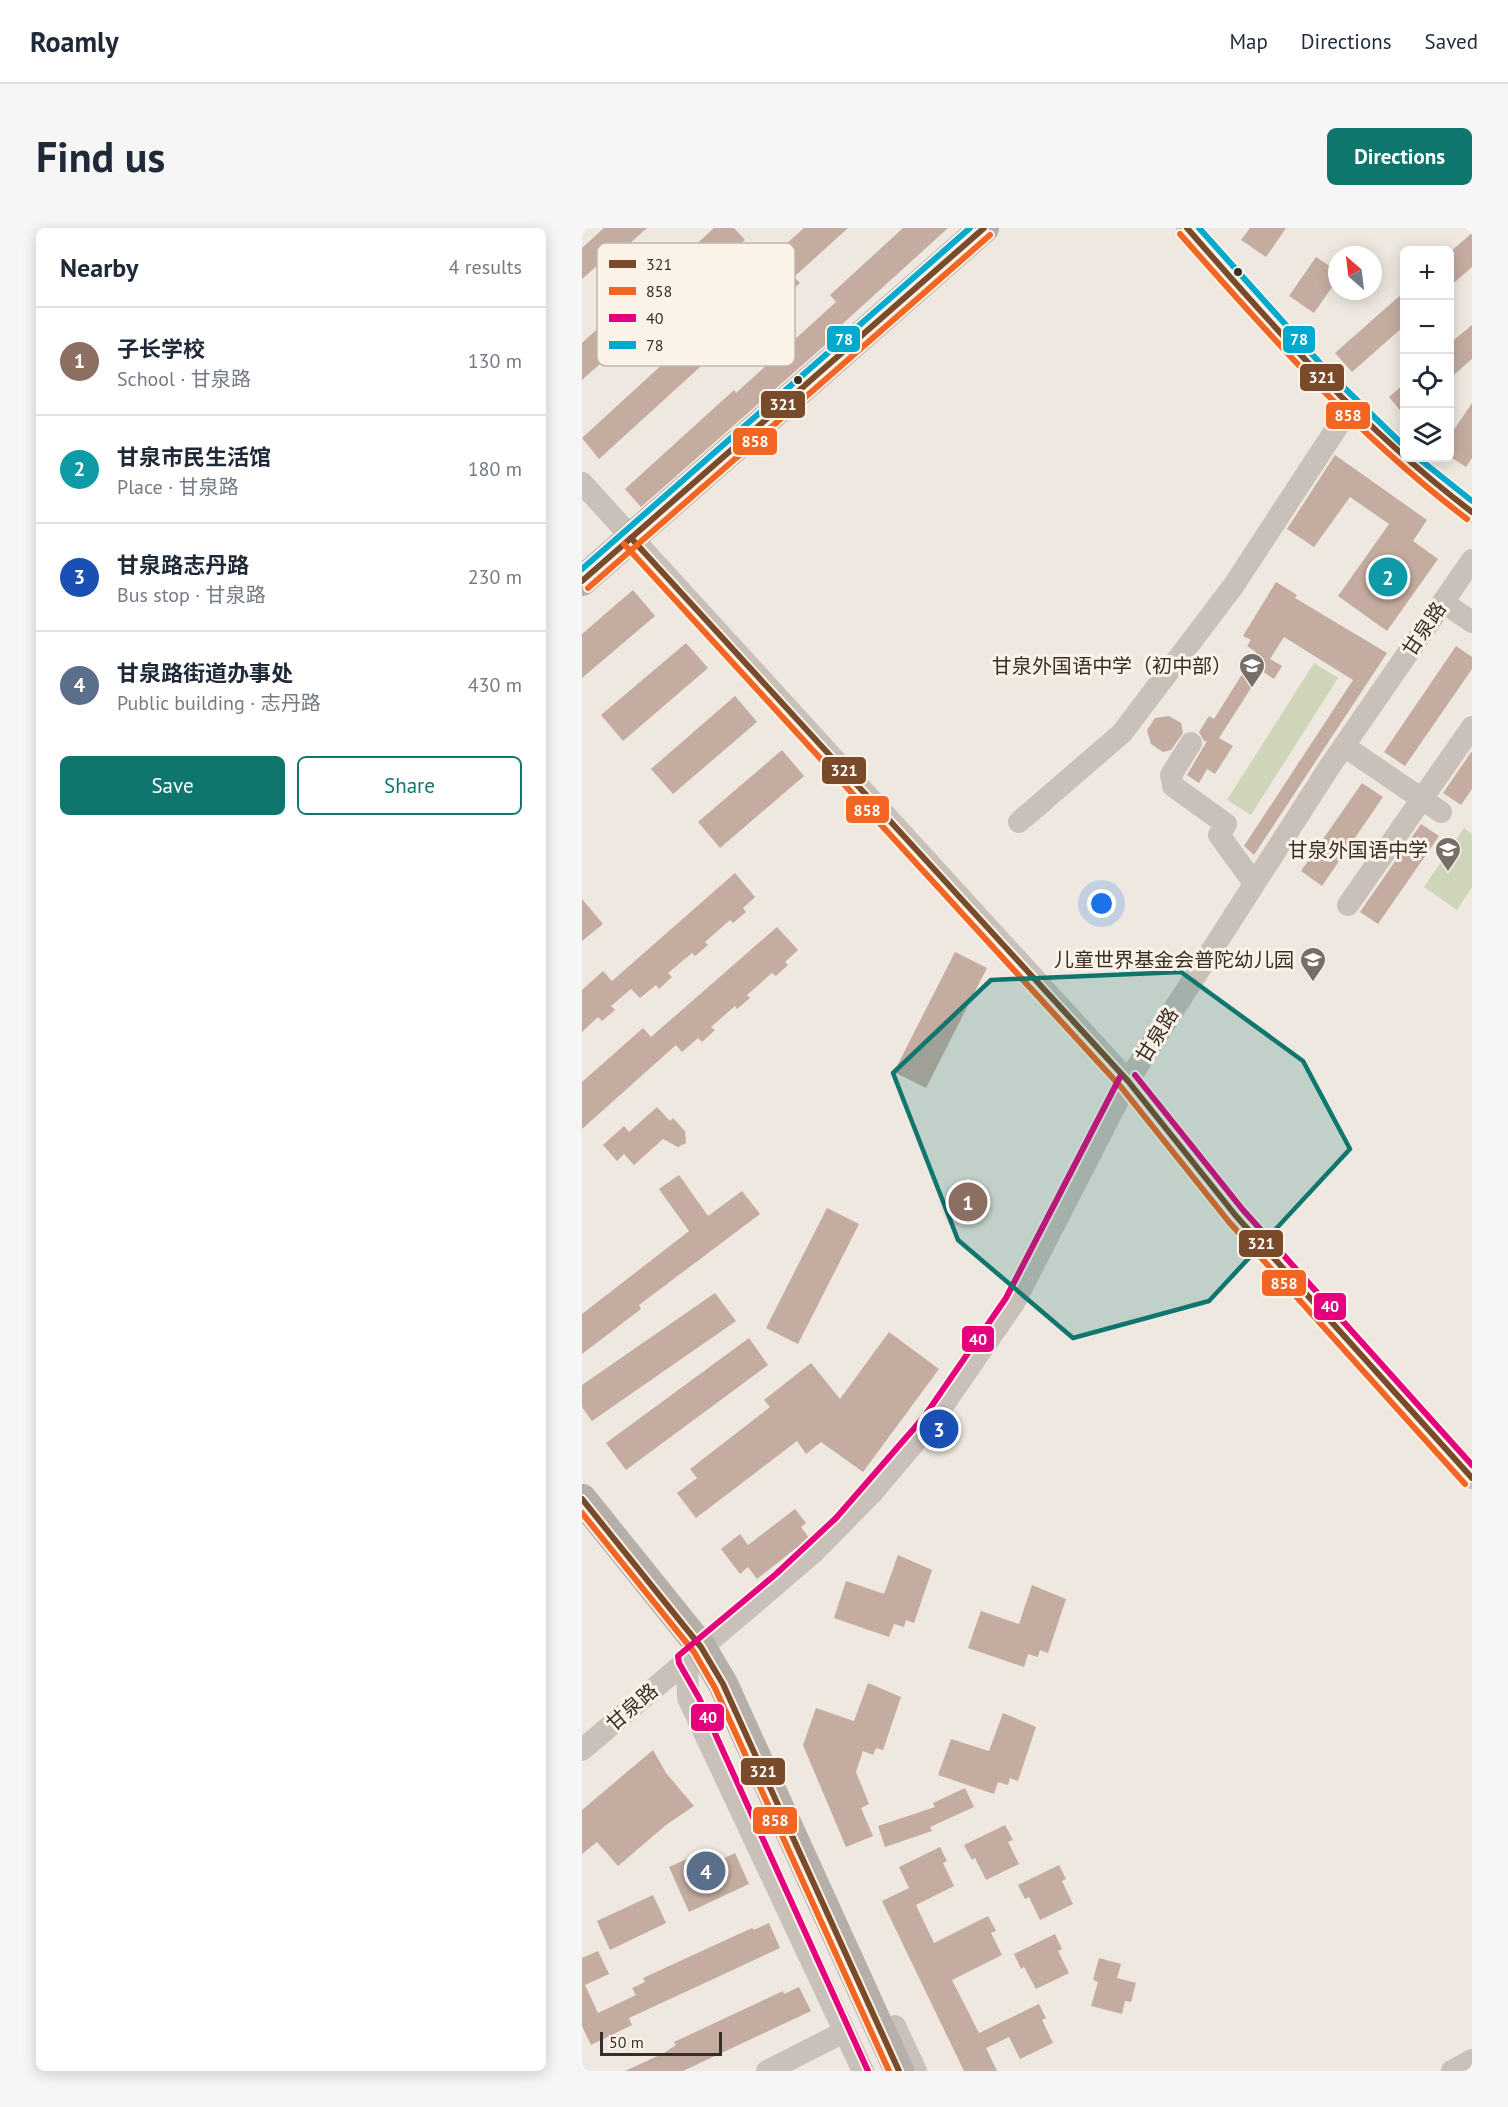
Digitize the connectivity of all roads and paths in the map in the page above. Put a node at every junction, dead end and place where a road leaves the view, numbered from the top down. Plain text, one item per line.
1 (984, 228) edge
2 (1187, 228) edge
3 (1349, 409) junction
4 (582, 483) edge
5 (1470, 507) edge
6 (631, 538) junction
7 (1472, 560) edge
8 (582, 581) edge
9 (1443, 602) junction
10 (1472, 622) edge
11 (1472, 727) edge
12 (1191, 743) dead end
13 (1344, 746) junction
14 (1422, 799) junction
15 (1441, 812) dead end
16 (1019, 822) dead end
17 (1254, 883) junction
18 (1348, 905) dead end
19 (1128, 1081) junction
20 (1472, 1478) edge
21 (582, 1499) edge
22 (582, 1527) edge
23 (694, 1653) junction
24 (582, 1750) edge
25 (844, 2032) junction
26 (1472, 2060) edge
27 (767, 2071) edge
28 (863, 2071) edge
29 (898, 2071) edge
30 (1452, 2071) edge

1 - 6 main road
2 - 3 street
3 - 5 street
3 - 16 street
4 - 6 street
6 - 8 main road
6 - 19 street
7 - 9 street, 甘泉路
9 - 10 street
9 - 13 street, 甘泉路
11 - 14 street
12 - 17 street
13 - 14 street
13 - 17 street, 甘泉路
14 - 15 street
14 - 18 street
17 - 19 street, 甘泉路
19 - 20 street
19 - 23 street, 甘泉路
21 - 23 main road
22 - 23 main road
23 - 24 street, 甘泉路
23 - 25 street
23 - 29 main road
25 - 27 street
25 - 28 street
26 - 30 street

